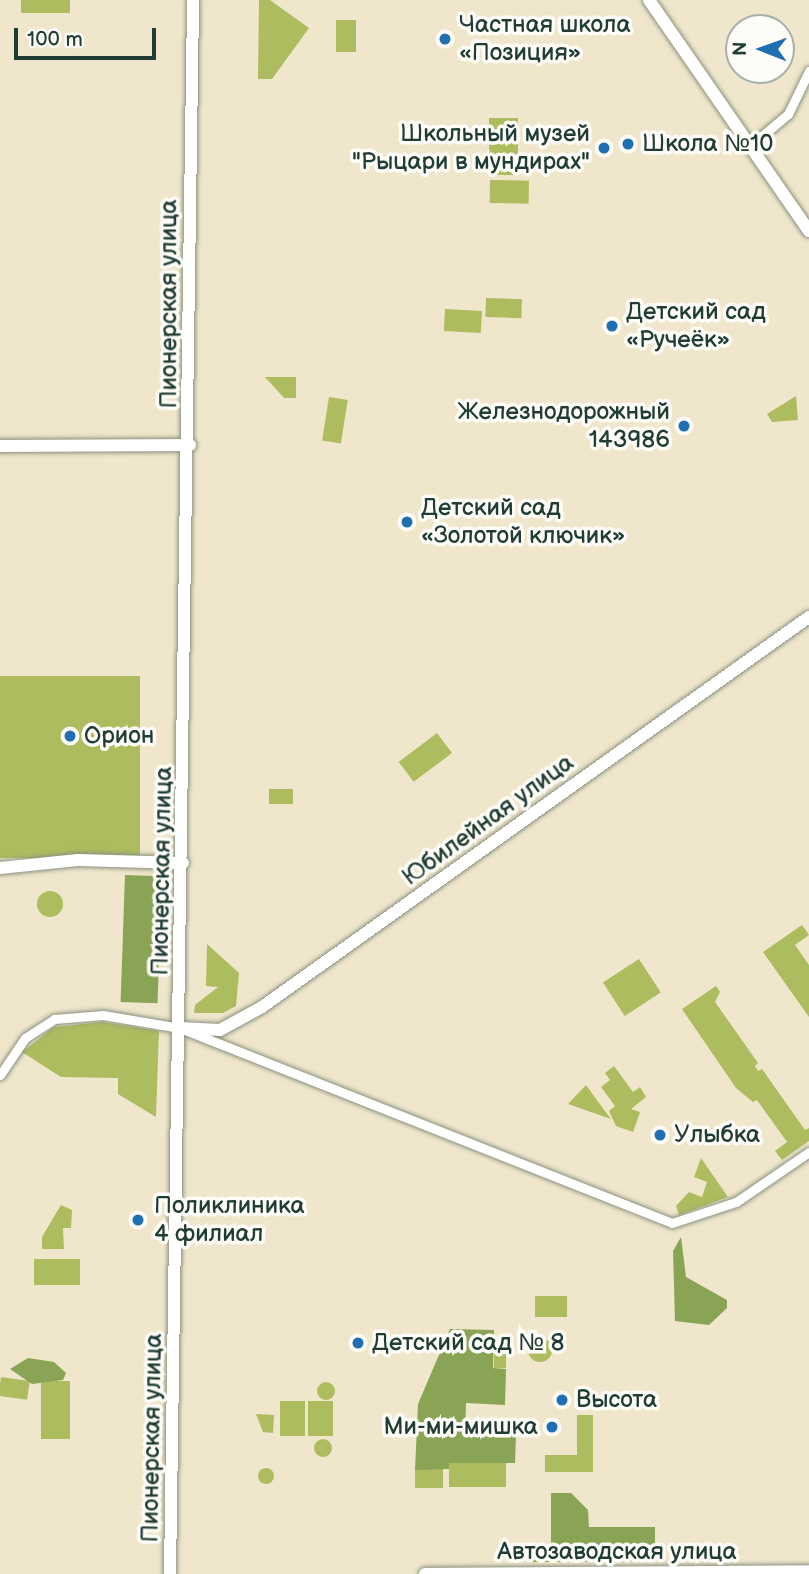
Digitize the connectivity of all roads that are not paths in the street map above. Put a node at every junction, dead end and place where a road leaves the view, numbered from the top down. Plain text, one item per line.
1 (193, 0) edge
2 (649, 0) edge
3 (809, 71) edge
4 (750, 146) junction
5 (809, 231) edge
6 (190, 445) junction
7 (0, 446) edge
8 (809, 617) edge
9 (183, 863) junction
10 (0, 868) edge
11 (180, 1028) junction
12 (220, 1030) junction
13 (220, 1044) junction
14 (0, 1075) edge
15 (809, 1152) edge
16 (809, 1571) edge
17 (170, 1574) edge
18 (425, 1574) edge

1 - 6 street, Пионерская улица
2 - 4 street
3 - 4 street
4 - 5 street
6 - 7 street
6 - 9 street, Пионерская улица
8 - 12 street, Юбилейная улица
9 - 10 street
9 - 11 street, Пионерская улица
11 - 12 street
11 - 13 street
11 - 14 street
11 - 17 street, Пионерская улица
12 - 13 street
13 - 15 street
16 - 18 street, Автозаводская улица

